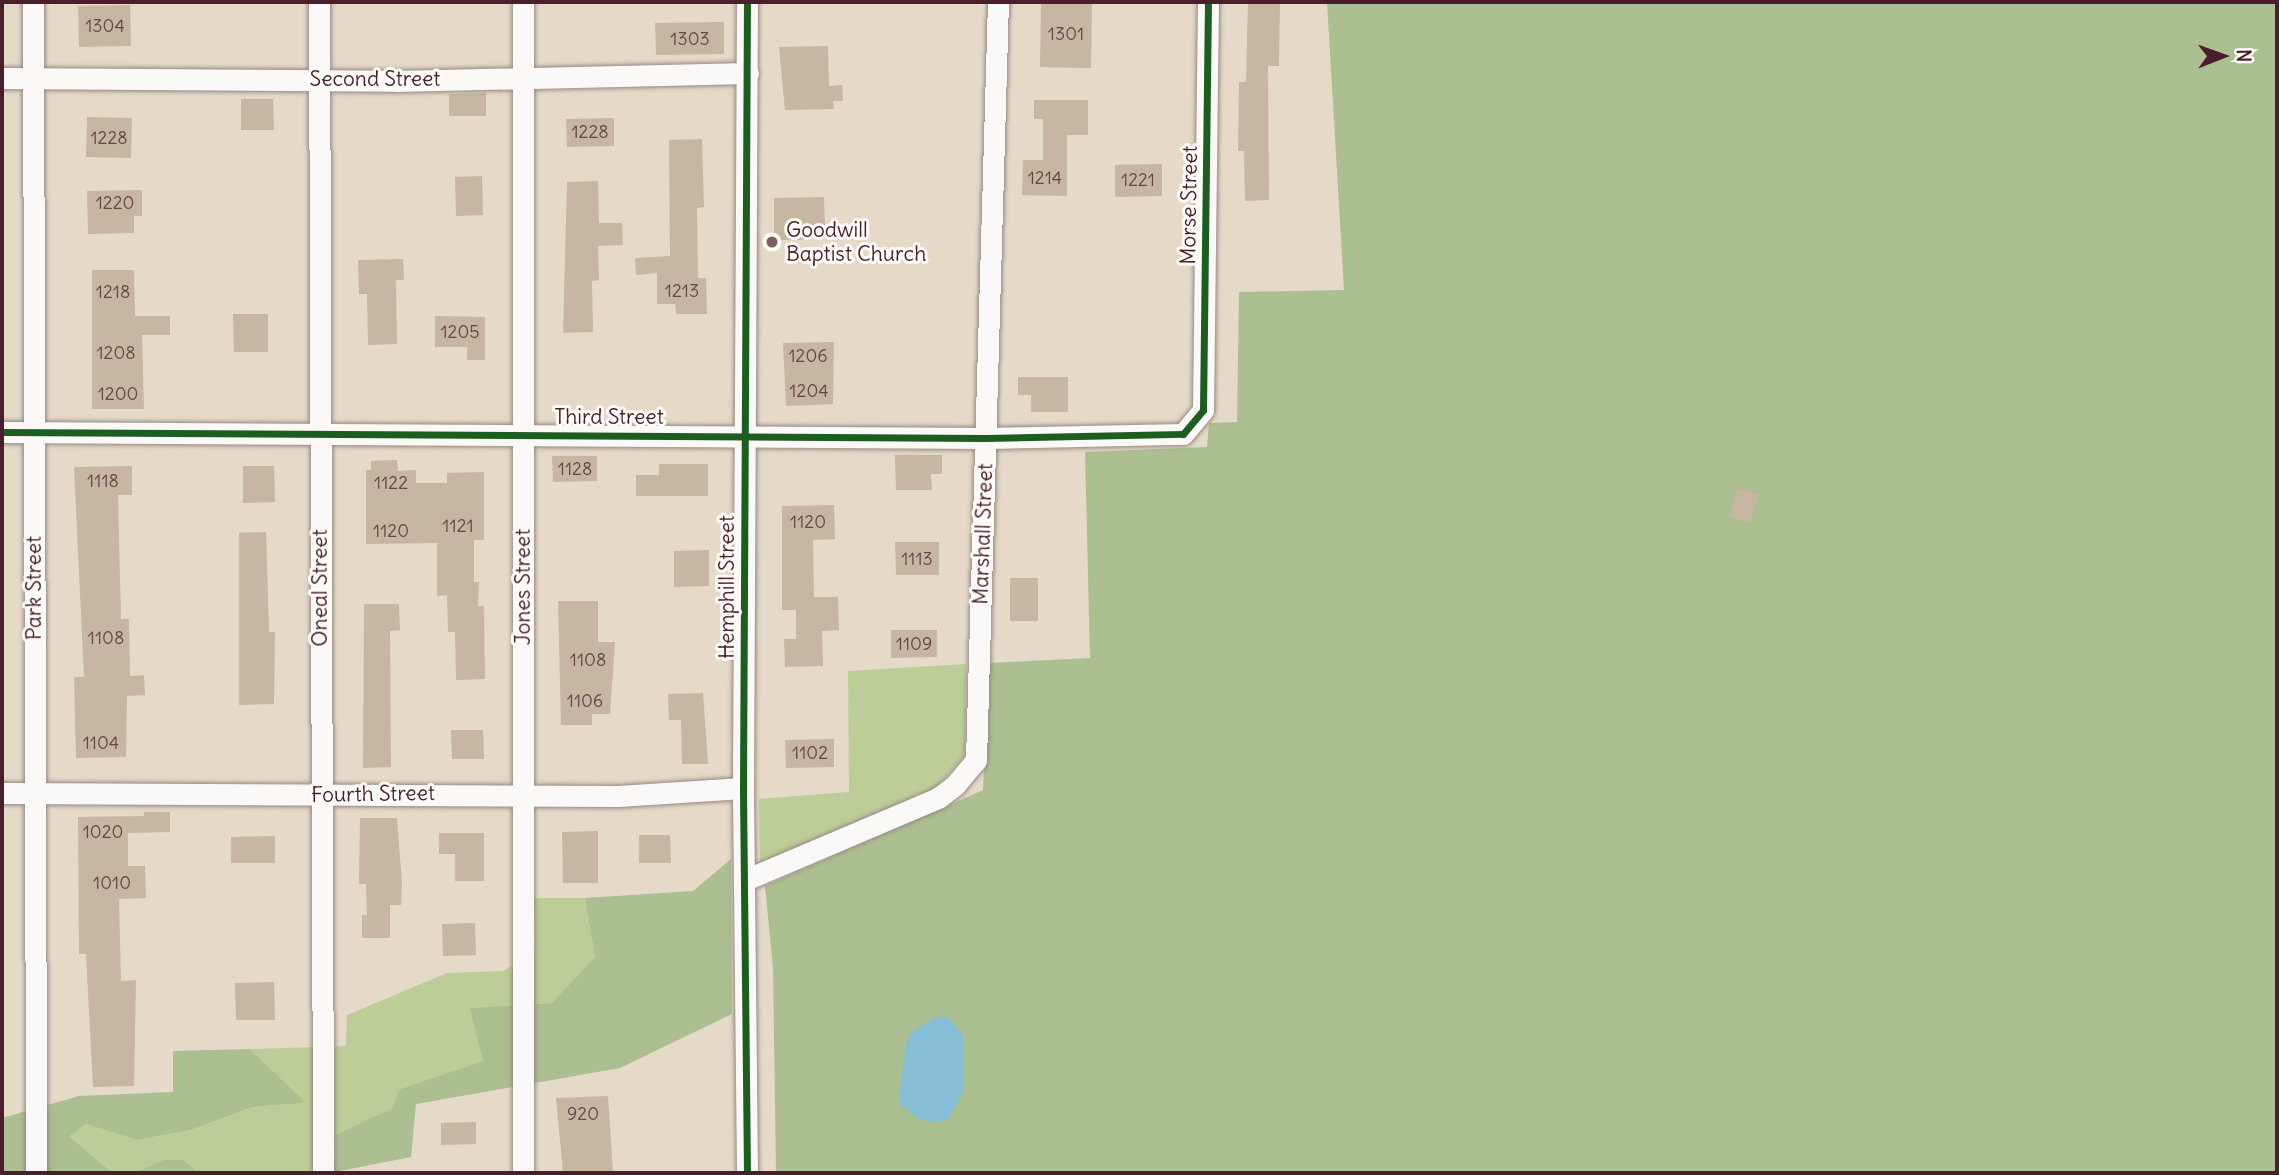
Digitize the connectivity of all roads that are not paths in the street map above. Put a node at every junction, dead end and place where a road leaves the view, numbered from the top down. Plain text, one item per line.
1 (33, 2) edge
2 (319, 2) edge
3 (523, 2) edge
4 (747, 2) edge
5 (998, 2) edge
6 (1209, 2) edge
7 (748, 73) junction
8 (2, 78) edge
9 (33, 78) junction
10 (523, 78) junction
11 (318, 79) junction
12 (1203, 410) joint
13 (2, 432) edge
14 (34, 432) junction
15 (319, 434) junction
16 (746, 434) junction
17 (523, 435) junction
18 (986, 438) junction
19 (743, 788) junction
20 (2, 793) edge
21 (35, 793) junction
22 (523, 793) junction
23 (322, 795) junction
24 (745, 880) junction
25 (36, 1173) edge
26 (323, 1173) edge
27 (523, 1173) edge
28 (747, 1173) edge

1 - 9 street, Park Street
2 - 11 street, Oneal Street
3 - 10 street, Jones Street
4 - 7 street, Hemphill Street
5 - 18 street, Marshall Street
6 - 12 street, Morse Street
7 - 10 street, Second Street
7 - 16 street, Hemphill Street
8 - 9 street, Second Street
9 - 11 street, Second Street
9 - 14 street, Park Street
10 - 11 street, Second Street
10 - 17 street, Jones Street
11 - 15 street, Oneal Street
12 - 18 street, Third Street
13 - 14 street, Third Street
14 - 15 street, Third Street
14 - 21 street, Park Street
15 - 17 street, Third Street
15 - 23 street, Oneal Street
16 - 17 street, Third Street
16 - 18 street, Third Street
16 - 19 street, Hemphill Street
17 - 22 street, Jones Street
18 - 24 street, Marshall Street
19 - 22 street, Fourth Street
19 - 24 street, Hemphill Street
20 - 21 street, Fourth Street
21 - 23 street, Fourth Street
21 - 25 street, Park Street
22 - 23 street, Fourth Street
22 - 27 street, Jones Street
23 - 26 street, Oneal Street
24 - 28 street, Hemphill Street

